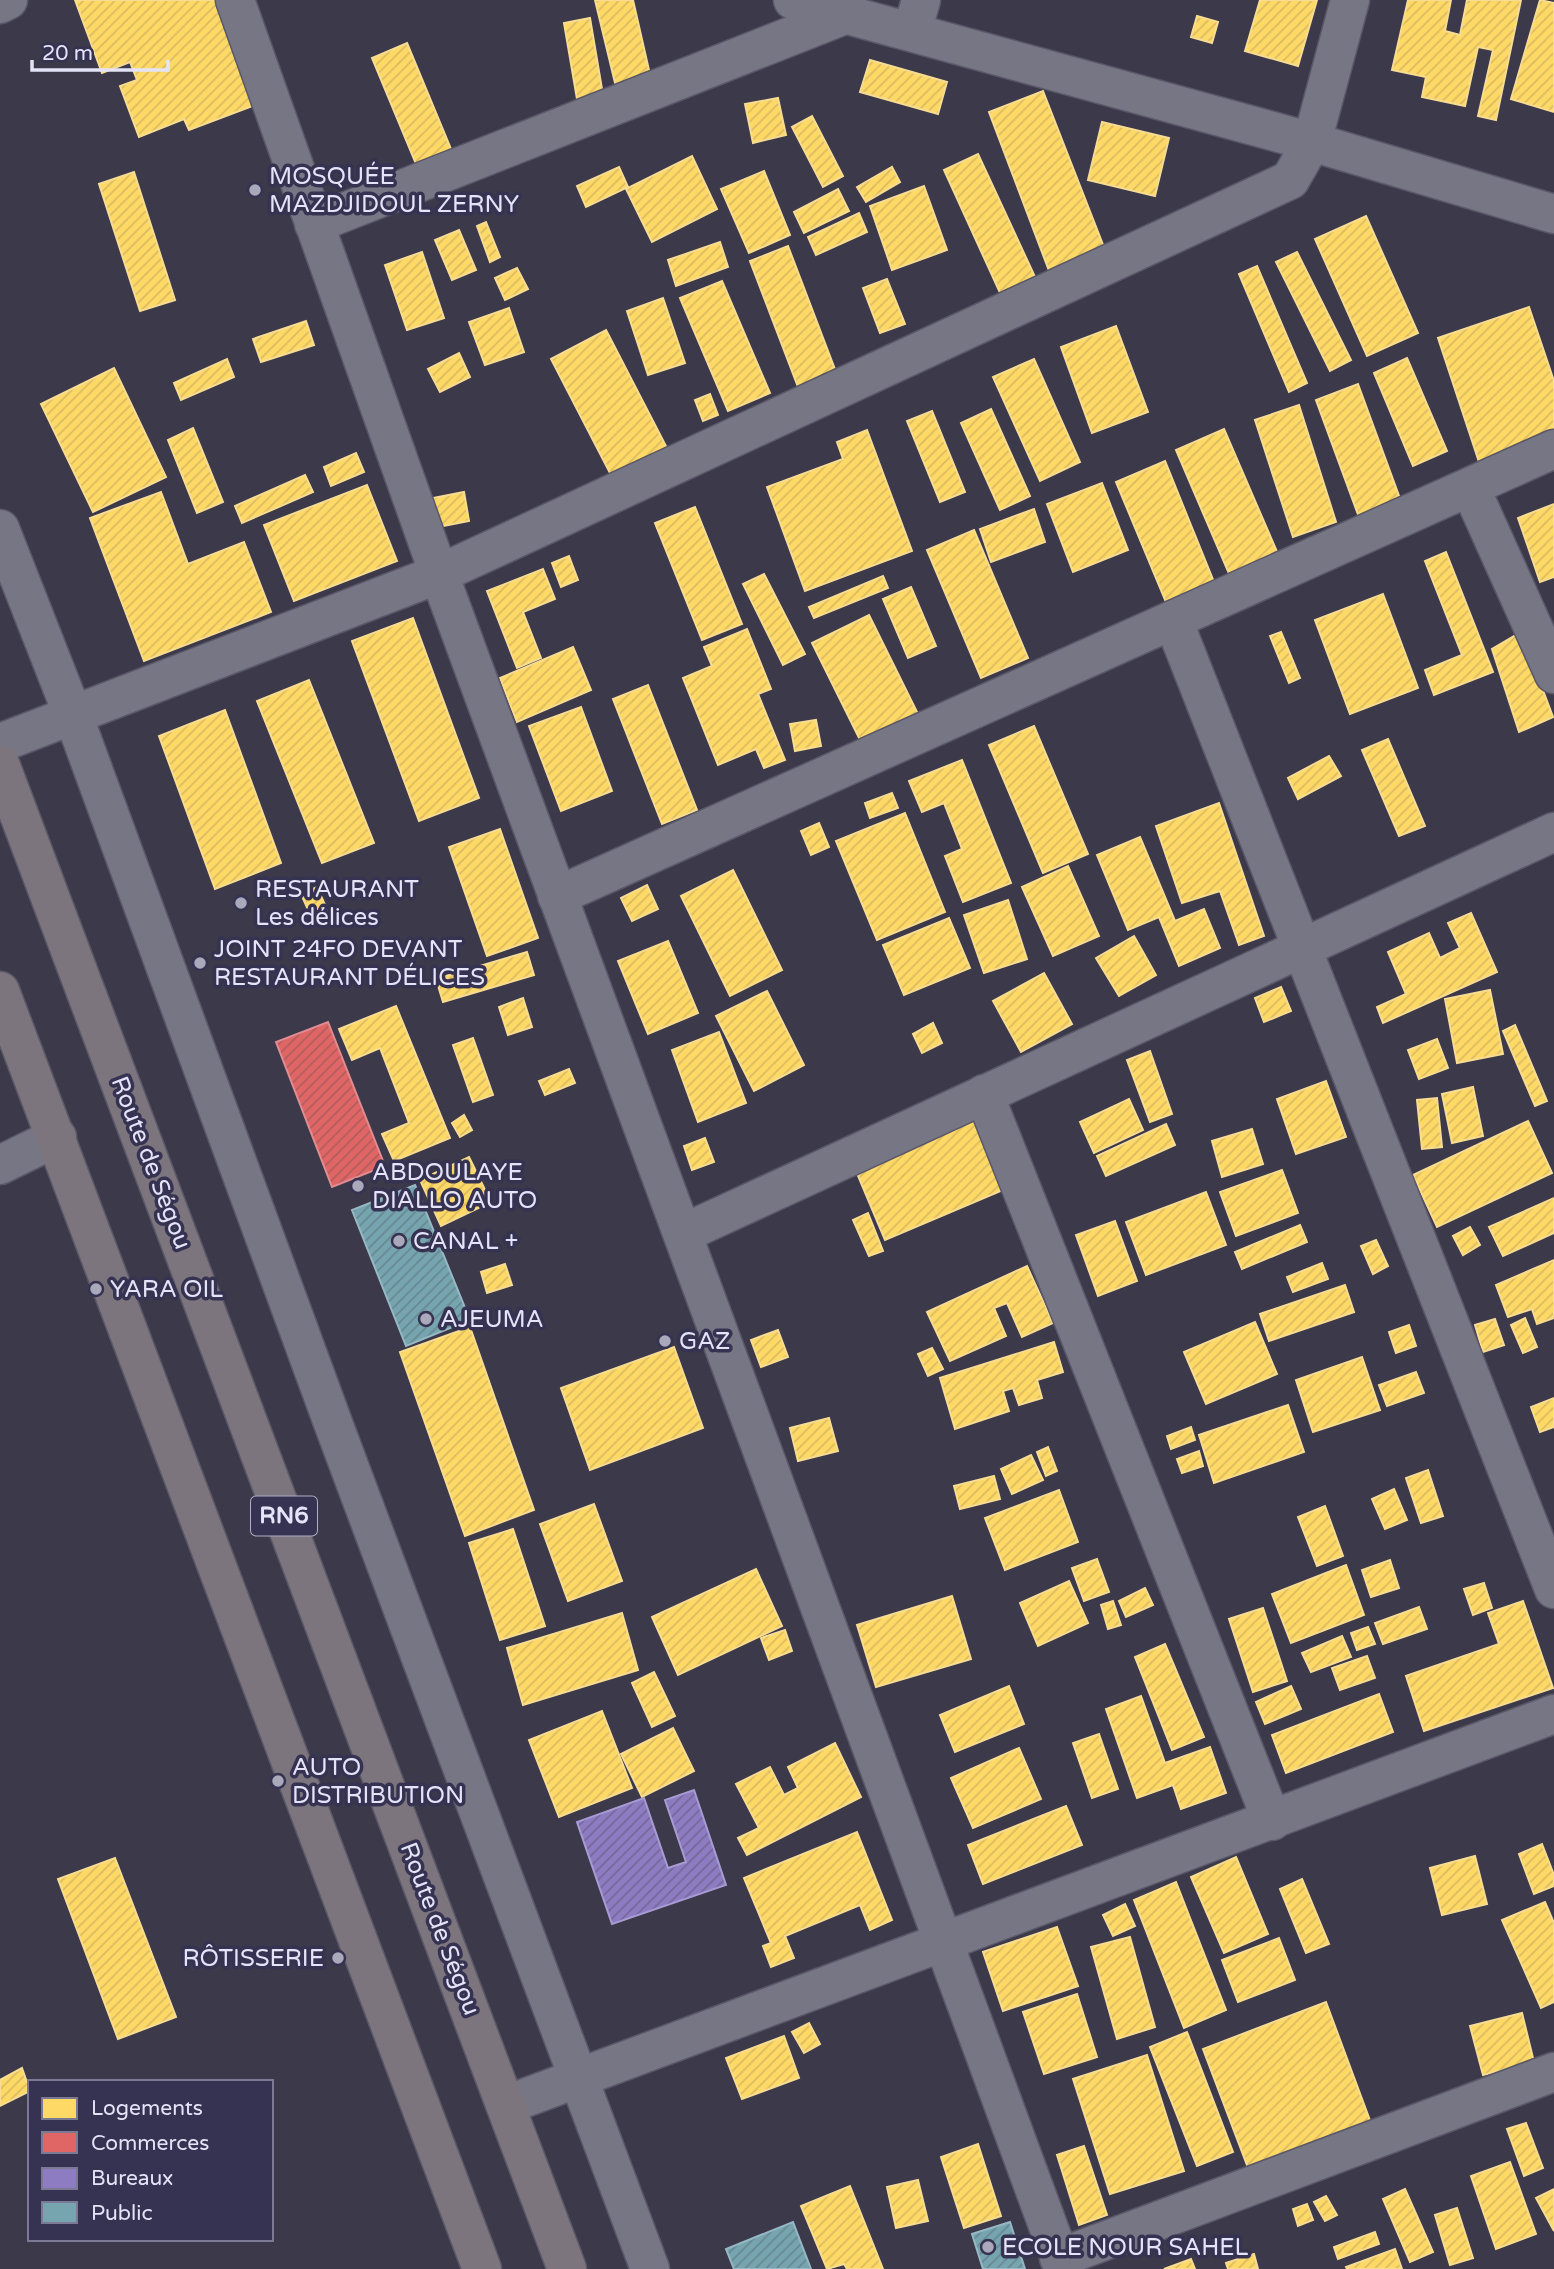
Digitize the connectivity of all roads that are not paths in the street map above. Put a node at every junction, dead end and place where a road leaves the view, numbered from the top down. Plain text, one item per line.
1 (8, 0) edge
2 (235, 0) edge
3 (793, 0) edge
4 (1350, 0) edge
5 (0, 4) edge
6 (847, 14) junction
7 (917, 16) edge
8 (1312, 142) junction
9 (1554, 215) edge
10 (314, 224) junction
11 (1554, 449) edge
12 (1470, 487) junction
13 (0, 528) edge
14 (439, 574) junction
15 (1173, 620) junction
16 (1554, 674) edge
17 (73, 715) junction
18 (0, 743) edge
19 (0, 764) edge
20 (1554, 832) edge
21 (557, 896) junction
22 (1302, 948) junction
23 (0, 990) edge
24 (984, 1094) junction
25 (57, 1137) junction
26 (0, 1165) edge
27 (684, 1233) junction
28 (1554, 1589) edge
29 (1554, 1714) edge
30 (1272, 1821) junction
31 (945, 1944) junction
32 (1554, 2072) edge
33 (580, 2078) junction
34 (506, 2105) junction
35 (1062, 2263) edge
36 (482, 2269) edge
37 (567, 2269) edge
38 (650, 2269) edge

1 - 5 street
2 - 10 street
3 - 6 street
4 - 8 street
6 - 7 street
6 - 10 street
7 - 8 street
8 - 9 street
8 - 14 street
10 - 14 street
11 - 12 street
12 - 15 street
12 - 16 street
13 - 17 street
14 - 17 street
14 - 21 street
15 - 21 street
15 - 22 street
17 - 18 street
17 - 33 street
19 - 34 highway, Route de Ségou / RN6
20 - 22 street
21 - 27 street
22 - 24 street
22 - 28 street
23 - 25 highway
24 - 27 street
24 - 30 street
25 - 26 street
25 - 36 highway
27 - 31 street
29 - 30 street
30 - 31 street
31 - 33 street
31 - 35 street
32 - 35 street
33 - 34 street
33 - 38 street
34 - 37 highway, Route de Ségou / RN6

